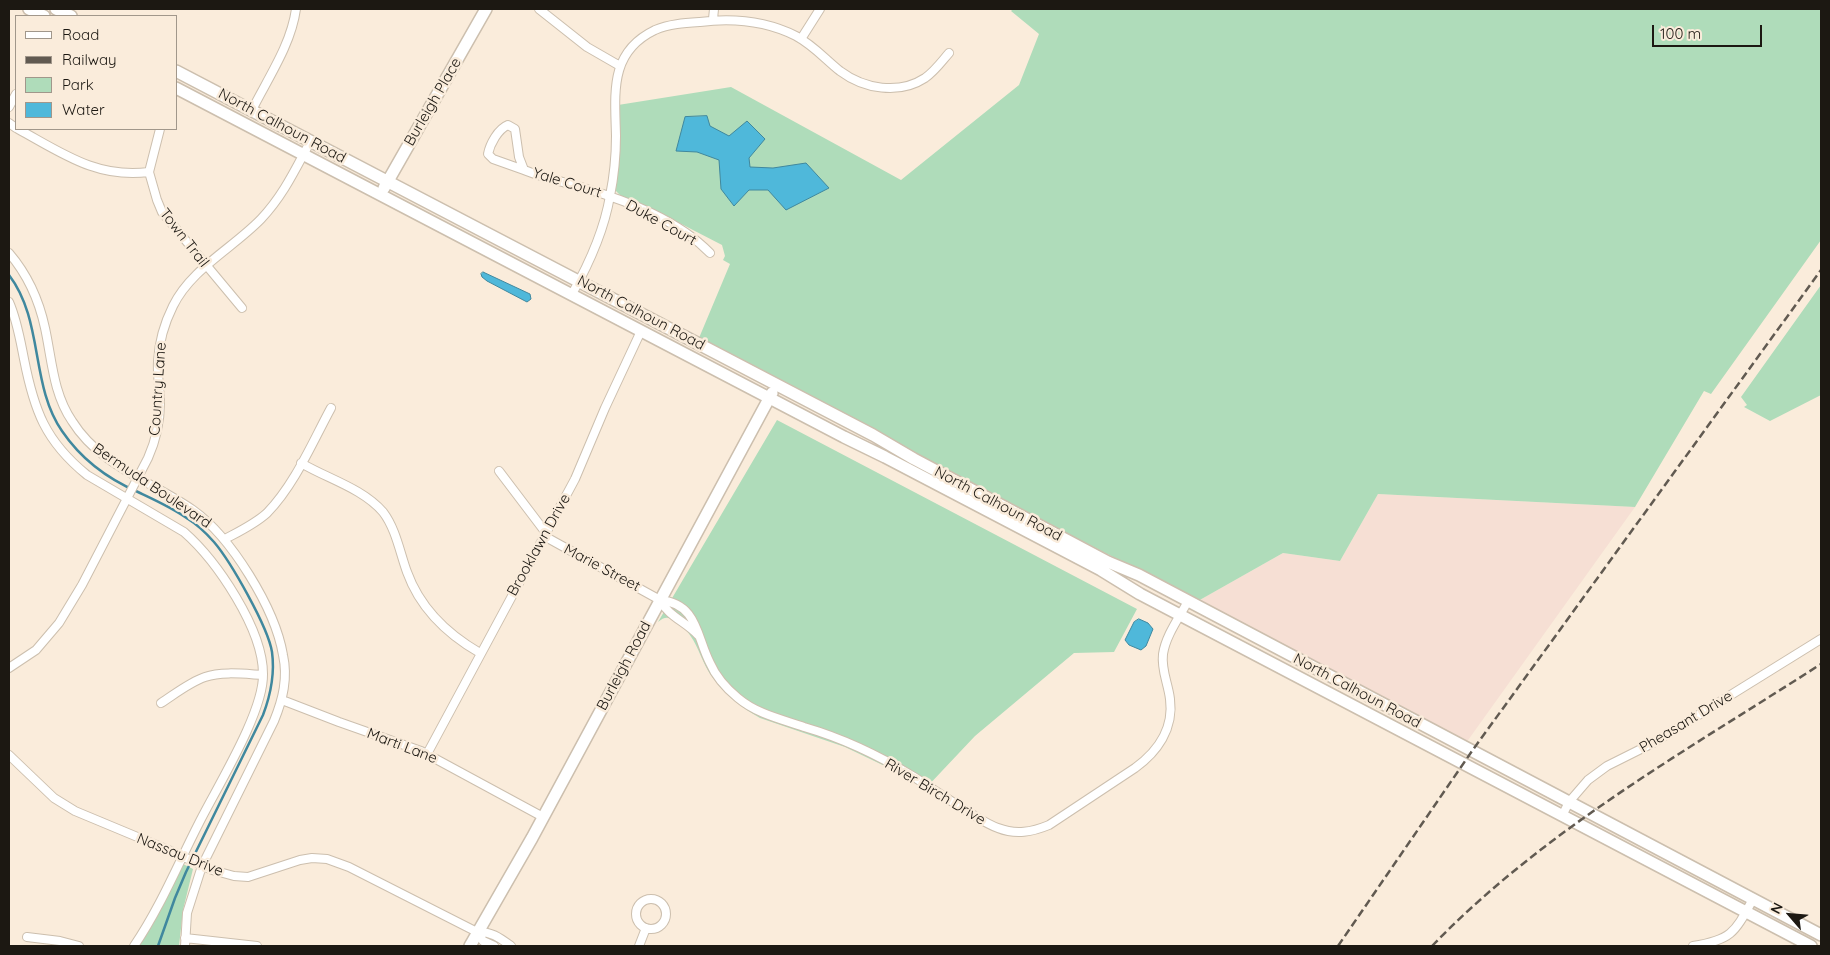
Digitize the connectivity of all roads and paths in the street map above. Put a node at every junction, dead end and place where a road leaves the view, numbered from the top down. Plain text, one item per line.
1 (29, 9) edge
2 (56, 9) edge
3 (296, 9) edge
4 (486, 9) edge
5 (539, 9) edge
6 (714, 9) edge
7 (820, 9) edge
8 (42, 15) edge
9 (69, 15) edge
10 (713, 19) junction
11 (801, 39) junction
12 (949, 53) dead end
13 (620, 66) junction
14 (180, 73) edge
15 (178, 89) edge
16 (15, 96) edge
17 (9, 107) edge
18 (252, 110) junction
19 (21, 130) edge
20 (160, 130) edge
21 (306, 150) junction
22 (524, 170) junction
23 (149, 172) junction
24 (388, 181) junction
25 (381, 195) junction
26 (610, 196) junction
27 (710, 253) dead end
28 (9, 254) edge
29 (206, 266) junction
30 (579, 281) junction
31 (572, 294) junction
32 (9, 302) edge
33 (242, 308) dead end
34 (641, 332) junction
35 (776, 384) junction
36 (769, 398) junction
37 (331, 408) dead end
38 (302, 463) junction
39 (499, 472) dead end
40 (136, 481) junction
41 (128, 496) junction
42 (545, 535) junction
43 (225, 539) junction
44 (660, 600) junction
45 (1188, 601) junction
46 (1181, 615) junction
47 (1821, 638) edge
48 (480, 653) junction
49 (9, 668) edge
50 (263, 675) junction
51 (282, 700) junction
52 (161, 703) dead end
53 (427, 754) junction
54 (10, 759) edge
55 (1569, 802) junction
56 (1562, 816) junction
57 (543, 817) junction
58 (184, 858) junction
59 (198, 864) junction
60 (1753, 899) junction
61 (1746, 912) junction
62 (646, 928) dead end
63 (477, 932) junction
64 (1821, 935) edge
65 (27, 937) dead end
66 (185, 938) junction
67 (79, 946) edge
68 (134, 946) edge
69 (185, 946) edge
70 (257, 946) edge
71 (470, 946) edge
72 (494, 946) edge
73 (511, 946) edge
74 (639, 946) edge
75 (1693, 946) edge
76 (1811, 946) edge

1 - 8 main road
2 - 9 main road
3 - 18 street
4 - 24 main road, Burleigh Place
5 - 13 street
6 - 10 street
7 - 11 street
10 - 11 street
10 - 13 street
11 - 12 street
13 - 26 street
14 - 18 main road, North Calhoun Road
15 - 21 main road, North Calhoun Road
16 - 17 street
18 - 24 main road, North Calhoun Road
19 - 23 street
20 - 23 street
21 - 25 main road, North Calhoun Road
21 - 29 street, Country Lane
22 - 22 street, Yale Court
22 - 26 street, Yale Court
23 - 29 street, Town Trail
24 - 25 main road, Burleigh Place
24 - 30 main road, North Calhoun Road
25 - 31 main road, North Calhoun Road
26 - 27 street, Duke Court
26 - 30 street
28 - 40 street, Bermuda Boulevard
29 - 33 street, Town Trail
29 - 40 street, Country Lane
30 - 31 street
30 - 35 main road, North Calhoun Road
31 - 34 main road, North Calhoun Road
32 - 41 street, Bermuda Boulevard
34 - 36 main road, North Calhoun Road
34 - 42 street, Brooklawn Drive
35 - 36 main road, Burleigh Road
35 - 45 main road, North Calhoun Road
36 - 44 main road, Burleigh Road
36 - 46 main road, North Calhoun Road
37 - 38 street
38 - 43 street
38 - 48 street
39 - 42 street, Marie Street
40 - 41 street, Country Lane
40 - 43 street, Bermuda Boulevard
41 - 49 street, Country Lane
41 - 50 street, Bermuda Boulevard
42 - 44 street, Marie Street
42 - 48 street, Brooklawn Drive
43 - 51 street, Bermuda Boulevard
44 - 46 street, River Birch Drive
44 - 57 main road, Burleigh Road
45 - 46 street, River Birch Drive
45 - 55 main road, North Calhoun Road
46 - 56 main road, North Calhoun Road
47 - 55 street, Pheasant Drive
48 - 53 street, Brooklawn Drive
50 - 52 street
50 - 58 street, Bermuda Boulevard
51 - 53 street, Marti Lane
51 - 59 street, Bermuda Boulevard
53 - 57 street, Marti Lane
54 - 58 street, Nassau Drive
55 - 56 street, Pheasant Drive
55 - 60 main road, North Calhoun Road
56 - 61 main road, North Calhoun Road
57 - 63 main road, Burleigh Road
58 - 59 street, Nassau Drive
58 - 68 street, Bermuda Boulevard
59 - 63 street, Nassau Drive
59 - 66 street, Bermuda Boulevard
60 - 61 street
60 - 64 main road, North Calhoun Road
61 - 75 street
61 - 76 main road, North Calhoun Road
62 - 74 street
63 - 71 main road, Burleigh Road
63 - 72 street, Nassau Drive
63 - 73 street, Nassau Drive
65 - 67 street
66 - 69 street, Bermuda Boulevard
66 - 70 street

